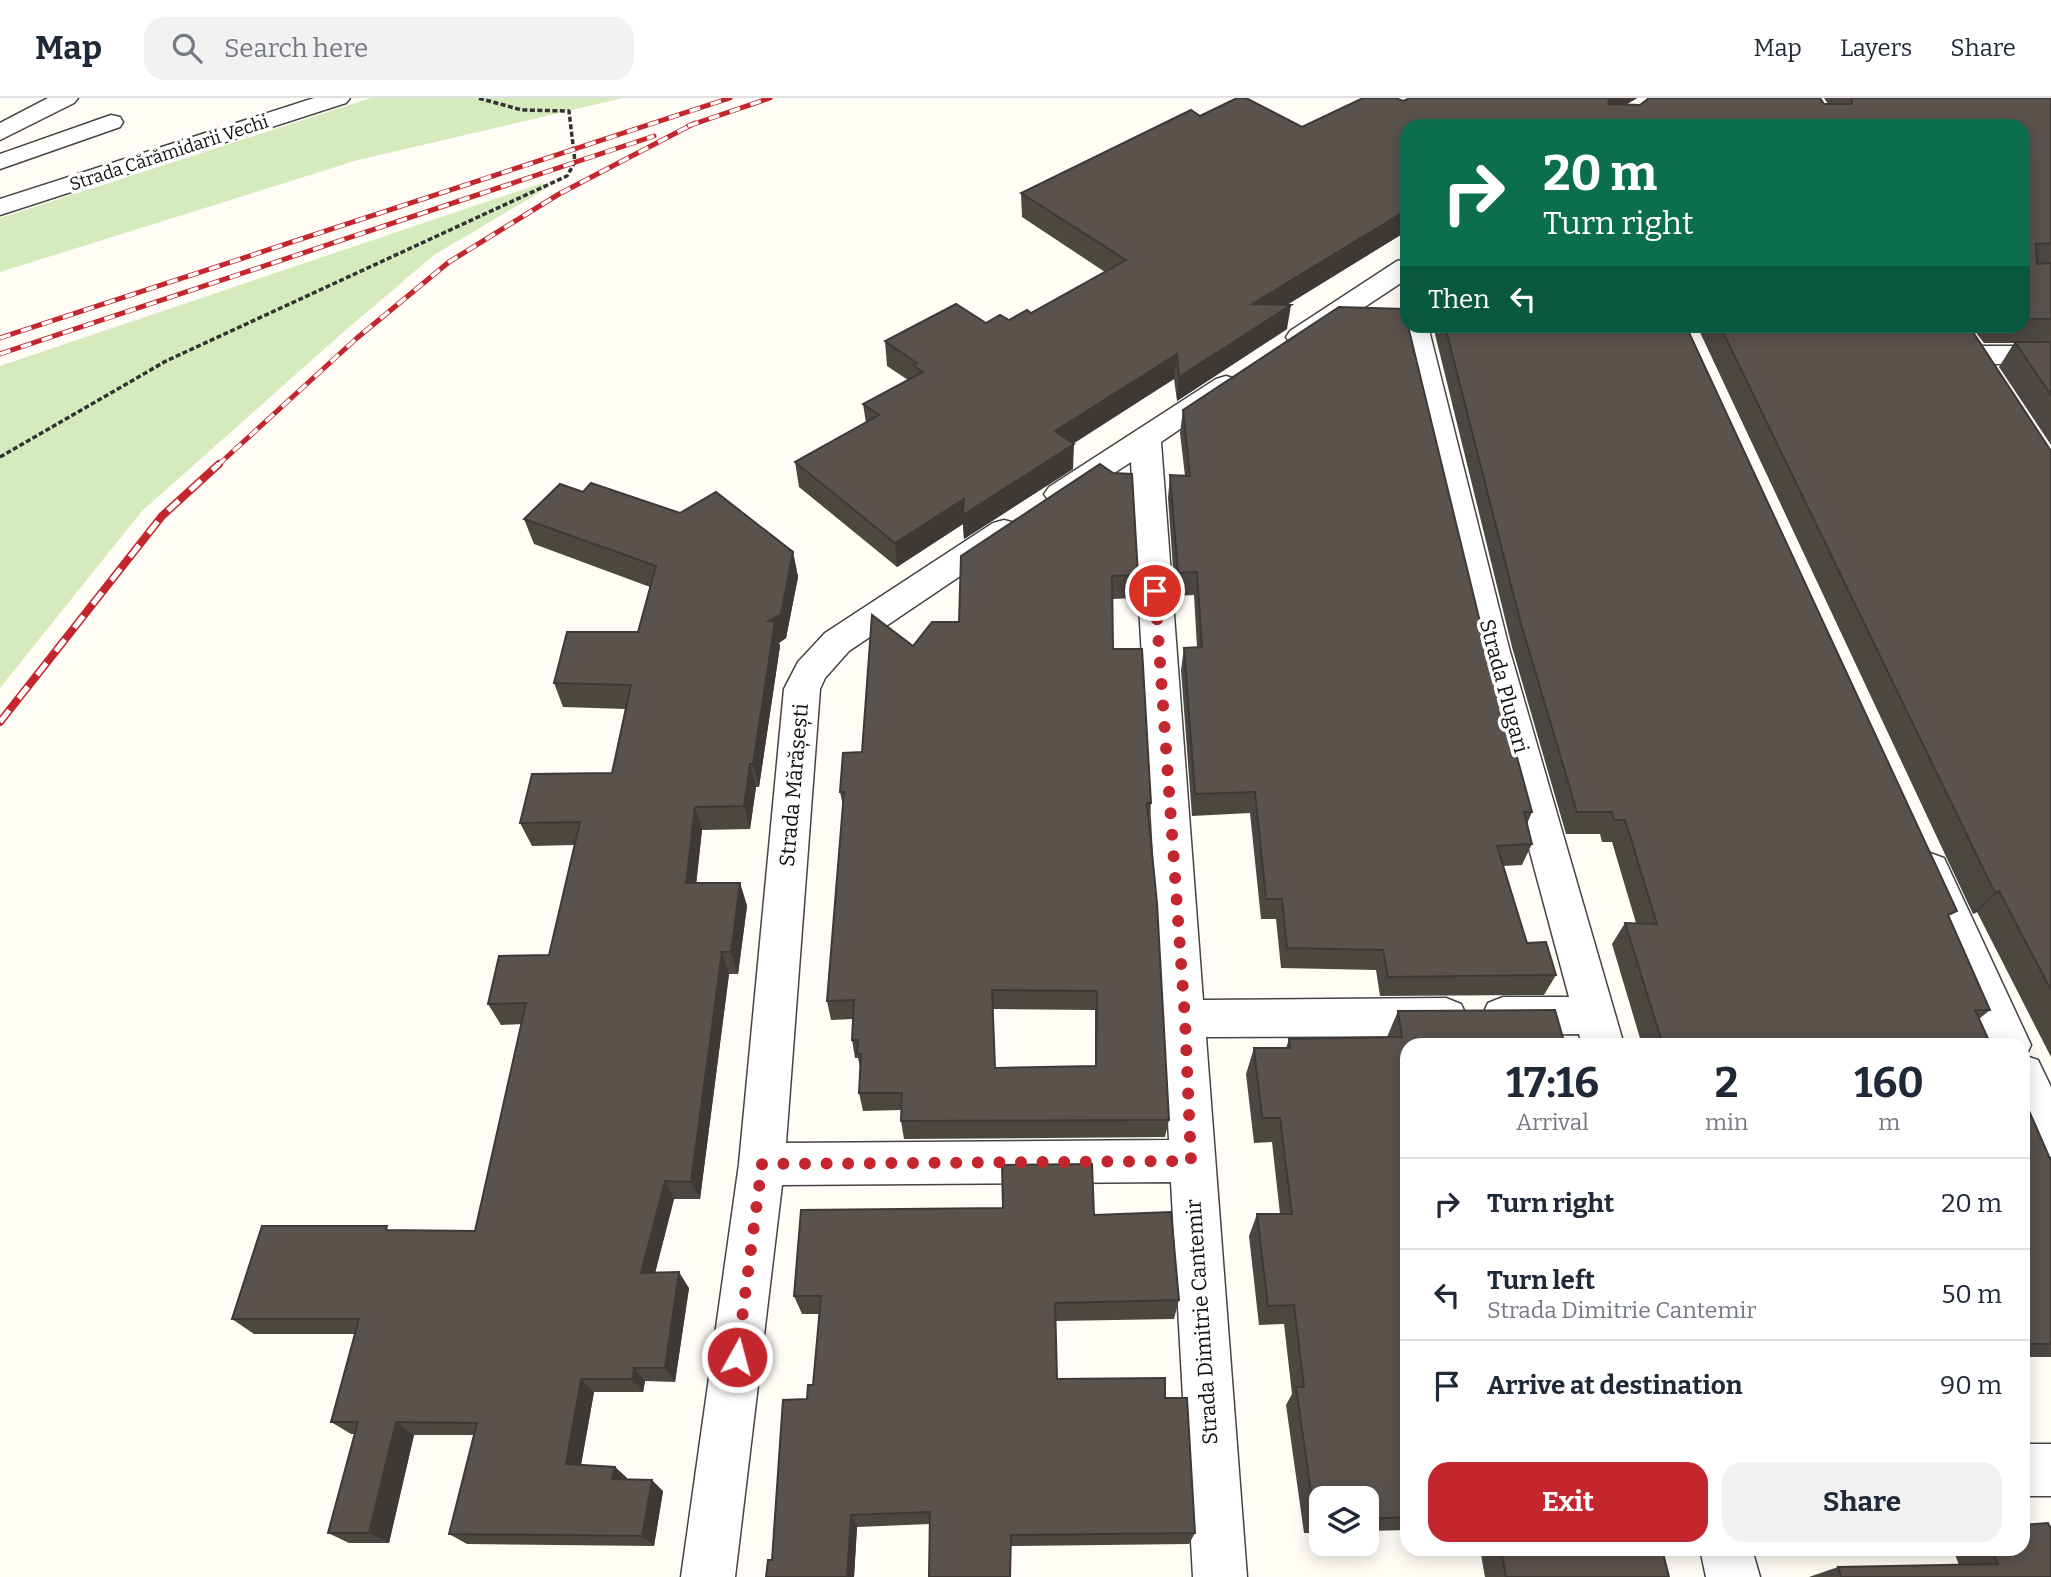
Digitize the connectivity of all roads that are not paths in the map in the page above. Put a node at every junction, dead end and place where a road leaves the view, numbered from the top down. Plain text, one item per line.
1 (11, 98) edge
2 (338, 98) edge
3 (57, 103) edge
4 (111, 121) dead end
5 (0, 133) edge
6 (0, 162) edge
7 (0, 207) edge
8 (1400, 280) edge
9 (1417, 333) edge
10 (2051, 355) edge
11 (1995, 388) edge
12 (1145, 438) junction
13 (1918, 843) edge
14 (1185, 1019) junction
15 (1599, 1030) edge
16 (2007, 1038) edge
17 (2030, 1090) edge
18 (2051, 1136) edge
19 (1191, 1161) junction
20 (762, 1164) junction
21 (2030, 1470) edge
22 (2051, 1470) edge
23 (1728, 1556) edge
24 (708, 1577) edge
25 (1220, 1577) edge
26 (1733, 1577) edge

1 - 3 street
2 - 7 street, Strada Cărămidarii Vechi
3 - 5 street
4 - 6 street
8 - 12 street, Strada Mărășești
9 - 15 street, Strada Plugari
10 - 11 street
12 - 14 street, Strada Dimitrie Cantemir
12 - 20 street, Strada Mărășești
13 - 16 street
14 - 15 street
14 - 19 street, Strada Dimitrie Cantemir
17 - 18 street
19 - 20 street
19 - 25 street, Strada Dimitrie Cantemir
20 - 24 street, Strada Mărășești
21 - 22 street
23 - 26 street

